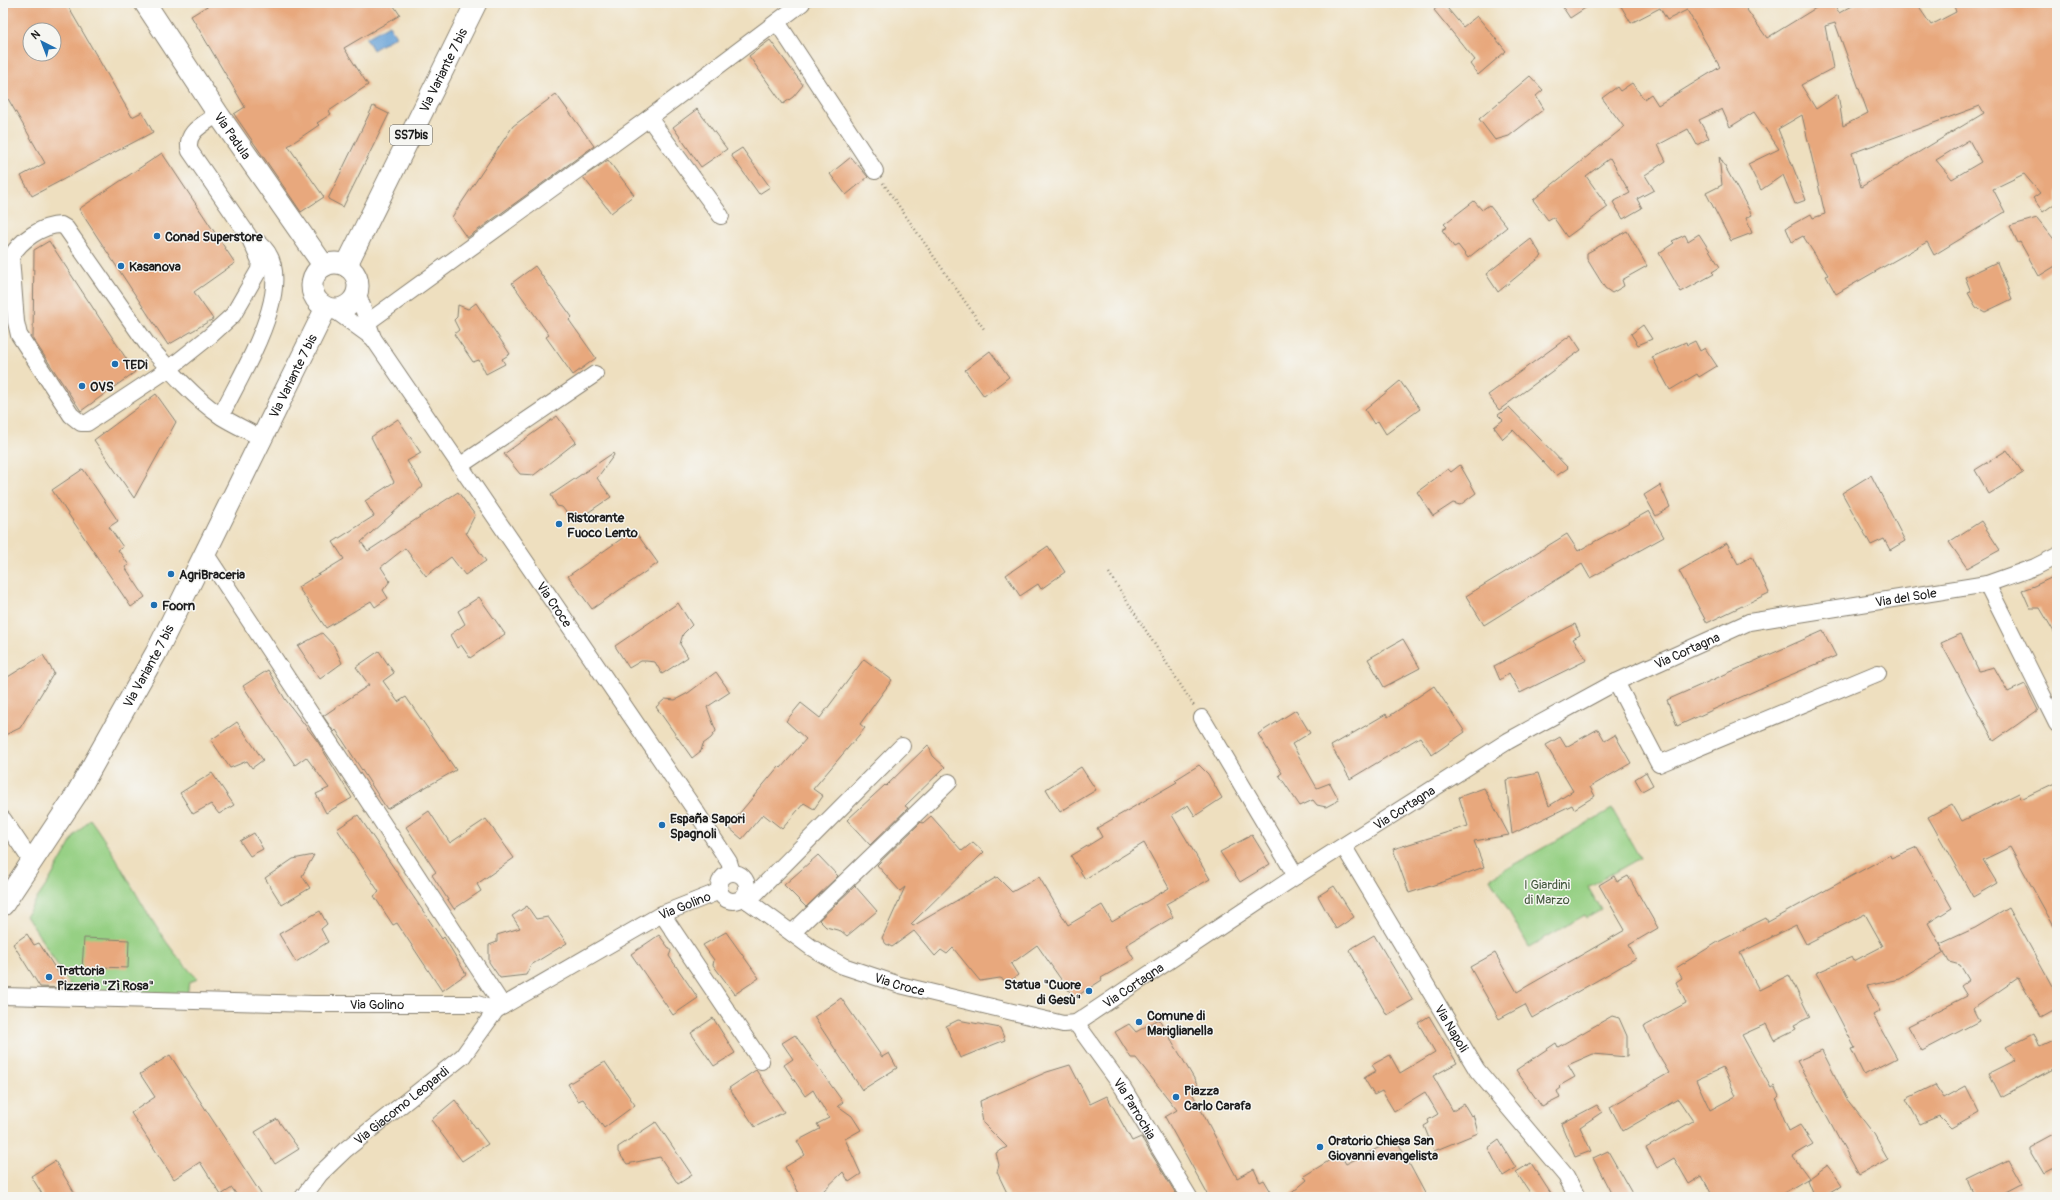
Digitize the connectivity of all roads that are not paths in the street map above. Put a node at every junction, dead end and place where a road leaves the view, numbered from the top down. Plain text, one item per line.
1 (145, 3) edge
2 (476, 3) edge
3 (802, 3) edge
4 (777, 22) junction
5 (218, 114) junction
6 (649, 118) junction
7 (875, 171) road end
8 (720, 216) dead end
9 (248, 235) junction
10 (324, 266) junction
11 (348, 268) junction
12 (357, 291) junction
13 (330, 308) junction
14 (368, 322) junction
15 (373, 338) junction
16 (170, 368) junction
17 (595, 374) dead end
18 (221, 416) junction
19 (262, 439) junction
20 (461, 465) junction
21 (205, 553) junction
22 (2057, 556) edge
23 (1987, 584) junction
24 (1749, 622) joint
25 (1878, 673) dead end
26 (1616, 682) junction
27 (1202, 718) road end
28 (2057, 724) edge
29 (902, 746) dead end
30 (949, 782) dead end
31 (3, 819) edge
32 (1344, 847) junction
33 (32, 862) junction
34 (732, 872) junction
35 (1296, 876) junction
36 (720, 892) junction
37 (746, 898) junction
38 (3, 905) edge
39 (662, 914) junction
40 (792, 933) junction
41 (3, 996) edge
42 (500, 1008) junction
43 (1076, 1023) junction
44 (761, 1061) dead end
45 (303, 1197) edge
46 (1189, 1197) edge
47 (1577, 1197) edge

1 - 5 main road, Via Padula
2 - 11 main road, Via Variante 7 bis / SS7bis
3 - 4 street
4 - 6 street
4 - 7 street
5 - 9 street
5 - 10 main road, Via Padula
6 - 8 street
6 - 14 street
9 - 16 street
9 - 18 street
10 - 11 main road
10 - 13 main road
11 - 12 main road
12 - 13 main road
12 - 14 street, Via Croce
13 - 15 street, Via Croce
13 - 19 main road, Via Variante 7 bis
14 - 15 street, Via Croce
15 - 20 street, Via Croce
16 - 16 street
16 - 18 street
17 - 20 street
18 - 19 street
19 - 21 main road, Via Variante 7 bis
20 - 34 street, Via Croce
21 - 33 main road, Via Variante 7 bis
21 - 42 street
22 - 23 street, Via del Sole
23 - 24 street, Via del Sole
23 - 28 street
24 - 26 street, Via Cortagna
25 - 26 street
26 - 32 street, Via Cortagna
27 - 35 street
29 - 37 street
30 - 40 street
31 - 33 street
32 - 35 street, Via Cortagna
32 - 47 street, Via Napoli
33 - 38 main road, Via Variante 7 bis
34 - 36 street
34 - 37 street
35 - 43 street, Via Cortagna
36 - 37 street
36 - 39 street, Via Golino
37 - 40 street, Via Croce
39 - 42 street, Via Golino
39 - 44 street
40 - 43 street, Via Croce
41 - 42 street, Via Golino
42 - 45 street, Via Giacomo Leopardi
43 - 46 street, Via Parrochia

